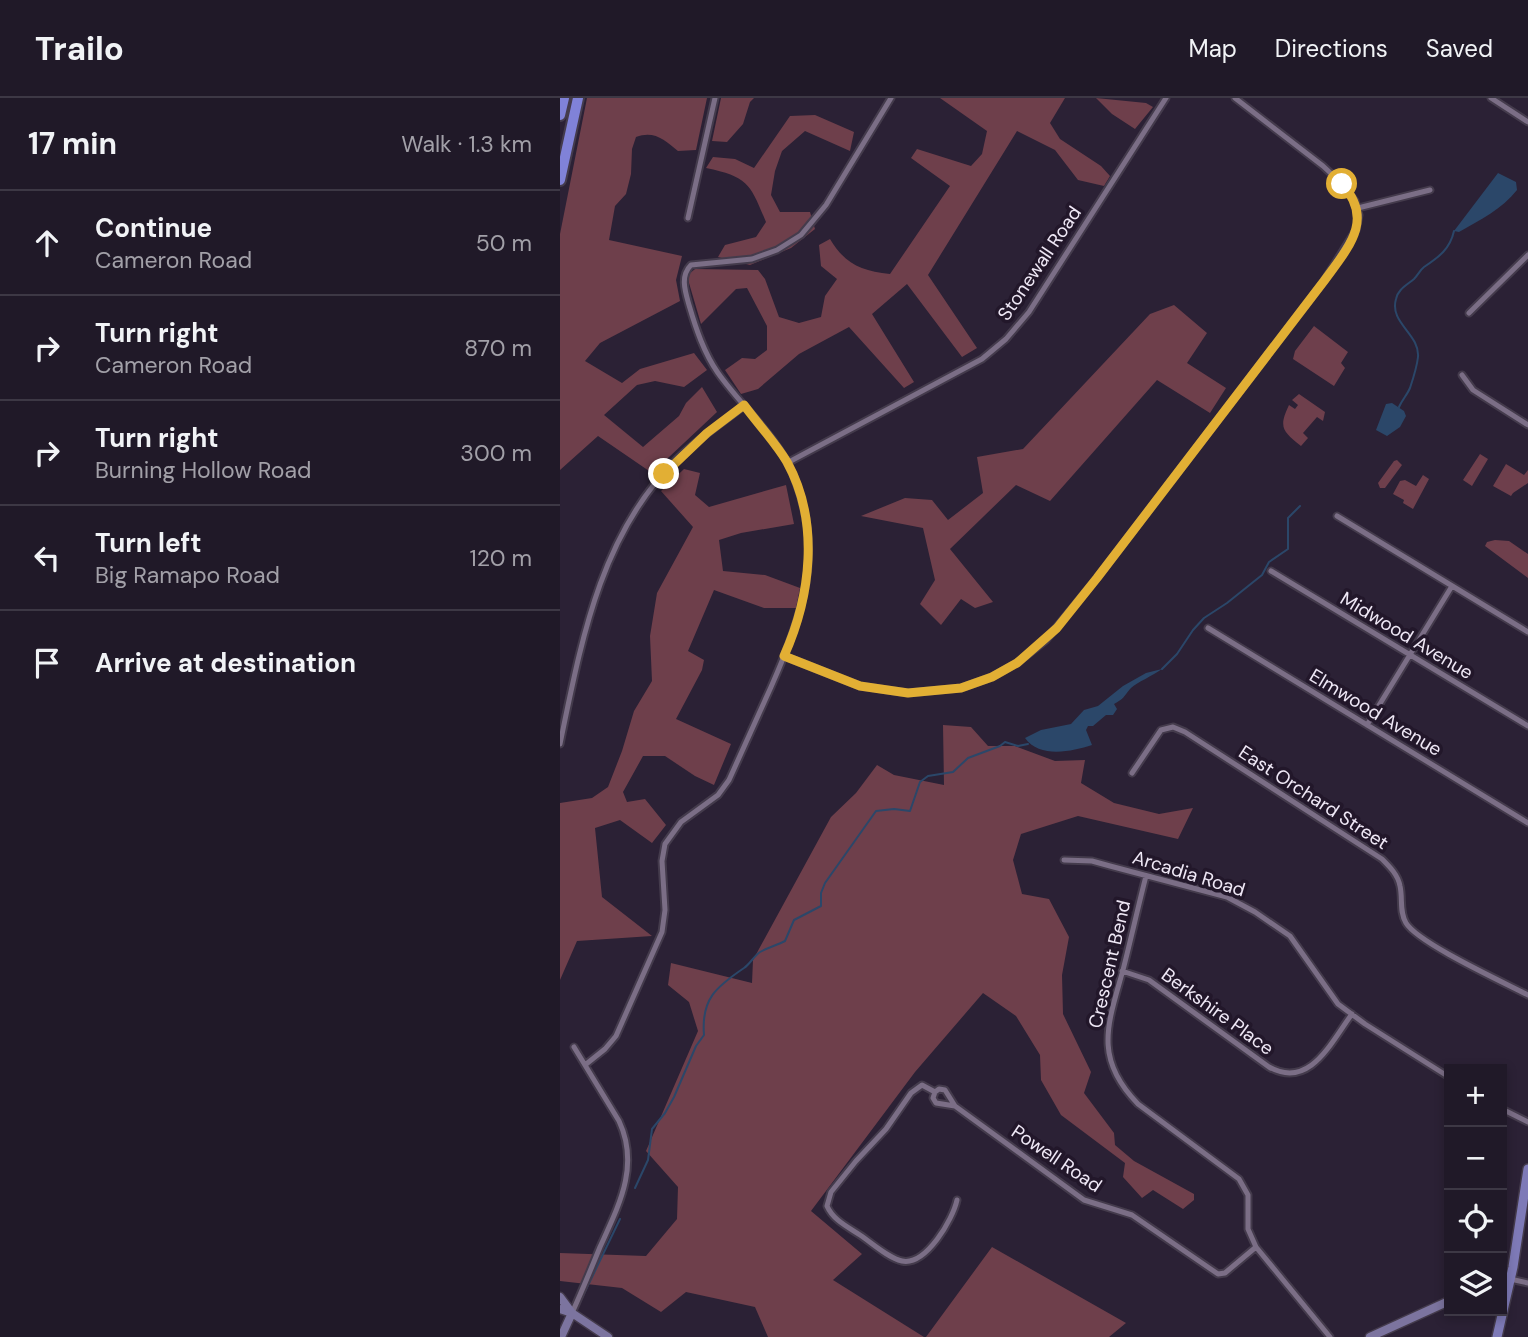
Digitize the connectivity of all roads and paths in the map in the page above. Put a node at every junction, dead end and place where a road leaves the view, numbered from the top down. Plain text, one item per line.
1 (564, 98) edge
2 (578, 98) edge
3 (716, 98) edge
4 (891, 98) edge
5 (1166, 98) edge
6 (1235, 98) edge
7 (1491, 98) edge
8 (560, 116) edge
9 (1528, 122) edge
10 (560, 180) edge
11 (1430, 190) dead end
12 (1358, 208) junction
13 (688, 218) dead end
14 (1528, 255) edge
15 (1469, 313) dead end
16 (1462, 375) dead end
17 (744, 405) junction
18 (1528, 425) edge
19 (787, 463) junction
20 (1337, 516) dead end
21 (1271, 571) dead end
22 (1452, 586) junction
23 (1208, 628) dead end
24 (1528, 632) edge
25 (1410, 655) junction
26 (784, 656) junction
27 (1367, 725) junction
28 (1528, 726) edge
29 (560, 744) edge
30 (1132, 773) dead end
31 (1528, 823) edge
32 (1064, 860) dead end
33 (1146, 876) junction
34 (1122, 971) junction
35 (1528, 995) edge
36 (1352, 1014) junction
37 (574, 1047) dead end
38 (585, 1065) junction
39 (1444, 1074) edge
40 (935, 1092) junction
41 (955, 1106) junction
42 (1507, 1112) edge
43 (1528, 1122) edge
44 (1528, 1169) edge
45 (957, 1200) dead end
46 (1256, 1247) junction
47 (1507, 1275) edge
48 (1507, 1280) edge
49 (1528, 1283) edge
50 (560, 1297) edge
51 (1444, 1303) edge
52 (560, 1308) edge
53 (572, 1313) junction
54 (1500, 1316) edge
55 (561, 1337) edge
56 (608, 1337) edge
57 (1330, 1337) edge
58 (1370, 1337) edge
59 (1497, 1337) edge

1 - 8 highway
2 - 10 highway
3 - 13 street
4 - 17 street
5 - 19 street, Stonewall Road
6 - 12 street
7 - 9 street
11 - 12 street
12 - 26 street
14 - 15 street
16 - 18 street
17 - 19 street
17 - 29 street
19 - 26 street
20 - 22 street
21 - 25 street, Midwood Avenue
22 - 24 street
22 - 25 street
23 - 27 street, Elmwood Avenue
25 - 27 street
25 - 28 street, Midwood Avenue
26 - 38 street
27 - 31 street, Elmwood Avenue
30 - 35 street, East Orchard Street
32 - 33 street, Arcadia Road
33 - 34 street, Crescent Bend
33 - 36 street, Arcadia Road
34 - 36 street, Berkshire Place
34 - 46 street, Crescent Bend
36 - 39 street, Arcadia Road
37 - 38 street
38 - 53 street
40 - 41 street, Powell Road
40 - 41 street, Powell Road
40 - 45 street
41 - 46 street, Powell Road
42 - 43 street
44 - 47 main road
46 - 57 street
48 - 49 street
50 - 53 main road
51 - 58 main road
52 - 53 main road
53 - 55 main road
53 - 56 main road
54 - 59 main road

